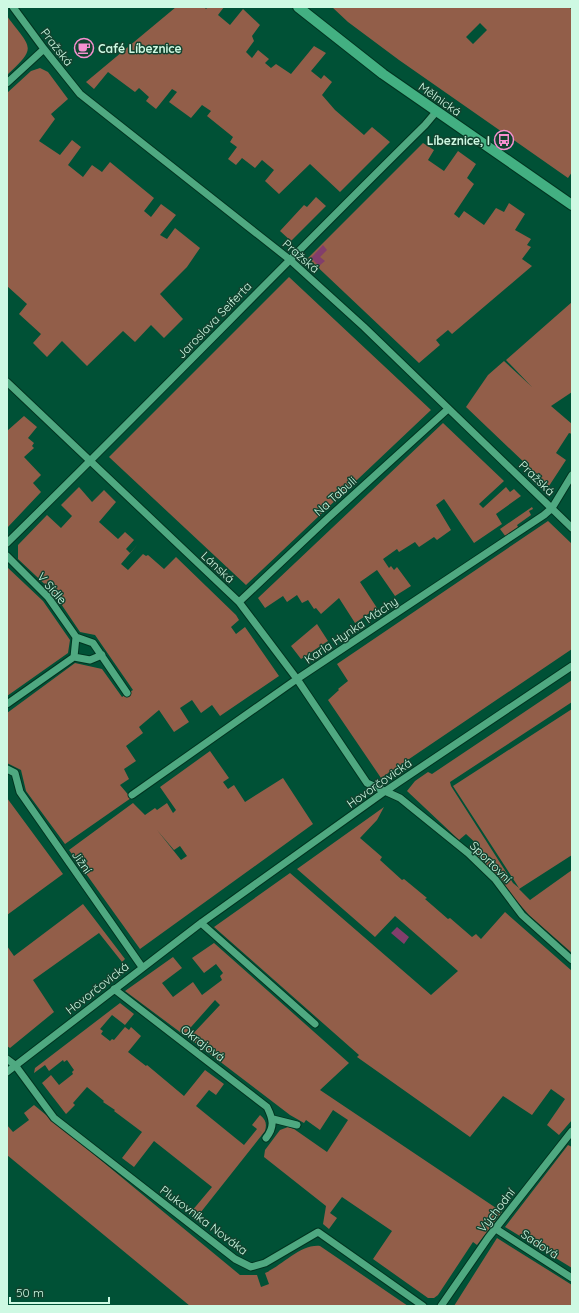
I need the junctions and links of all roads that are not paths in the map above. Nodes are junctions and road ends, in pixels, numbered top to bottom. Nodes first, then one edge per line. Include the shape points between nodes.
1 (13, 7) edge
2 (298, 7) edge
3 (44, 49) junction
4 (7, 83) edge
5 (436, 112) junction
6 (572, 206) edge
7 (289, 259) junction
8 (7, 382) edge
9 (448, 408) junction
10 (90, 461) junction
11 (572, 475) edge
12 (552, 508) junction
13 (572, 528) edge
14 (7, 543) edge
15 (7, 556) edge
16 (239, 602) junction
17 (76, 637) junction
18 (102, 655) junction
19 (74, 657) junction
20 (572, 666) edge
21 (297, 679) junction
22 (128, 693) dead end
23 (7, 704) edge
24 (7, 769) edge
25 (384, 792) junction
26 (132, 795) dead end
27 (201, 923) junction
28 (572, 960) edge
29 (142, 967) junction
30 (114, 989) junction
31 (315, 1024) dead end
32 (7, 1059) edge
33 (15, 1065) junction
34 (7, 1072) edge
35 (273, 1119) junction
36 (297, 1125) dead end
37 (572, 1131) edge
38 (266, 1138) dead end
39 (569, 1139) edge
40 (496, 1229) junction
41 (572, 1278) edge
42 (423, 1306) edge
43 (441, 1306) edge

1 - 3 street, Pražská
2 - 5 main road, Mělnická
3 - 4 street
3 - 7 street, Pražská via 80,94
5 - 6 main road, Mělnická
5 - 7 street, Jaroslava Seiferta
7 - 9 street, Pražská
7 - 10 street, Jaroslava Seiferta
8 - 10 street, Lánská
9 - 12 street, Pražská
9 - 16 street, Na Tabuli
10 - 14 street, Jaroslava Seiferta
10 - 16 street, Lánská
11 - 12 street, Karla Hynka Máchy
12 - 13 street, Pražská
12 - 21 street, Karla Hynka Máchy
15 - 17 street, V Sídle via 48,597
16 - 21 street, Lánská
17 - 18 street via 93,643
17 - 19 street
18 - 19 street via 90,660
18 - 22 street
19 - 23 street
20 - 25 street, Hovorčovická
21 - 25 street, Lánská via 367,783
21 - 26 street, Karla Hynka Máchy
24 - 29 street, Jižní via 15,773 20,792
25 - 27 street, Hovorčovická
25 - 28 street, Sportovní via 400,798 468,853 495,879 522,915
27 - 29 street, Hovorčovická
27 - 31 street
29 - 30 street, Hovorčovická
30 - 33 street, Hovorčovická
30 - 35 street, Okrajová via 267,1107
32 - 33 street
33 - 34 street, Hovorčovická
33 - 42 street, Plukovníka Nováka via 54,1118 235,1259 251,1266 265,1263 318,1232
35 - 36 street
35 - 38 street via 272,1131
37 - 39 street, Východní
39 - 40 street, Východní
40 - 41 street, Sadová
40 - 43 street, Východní

